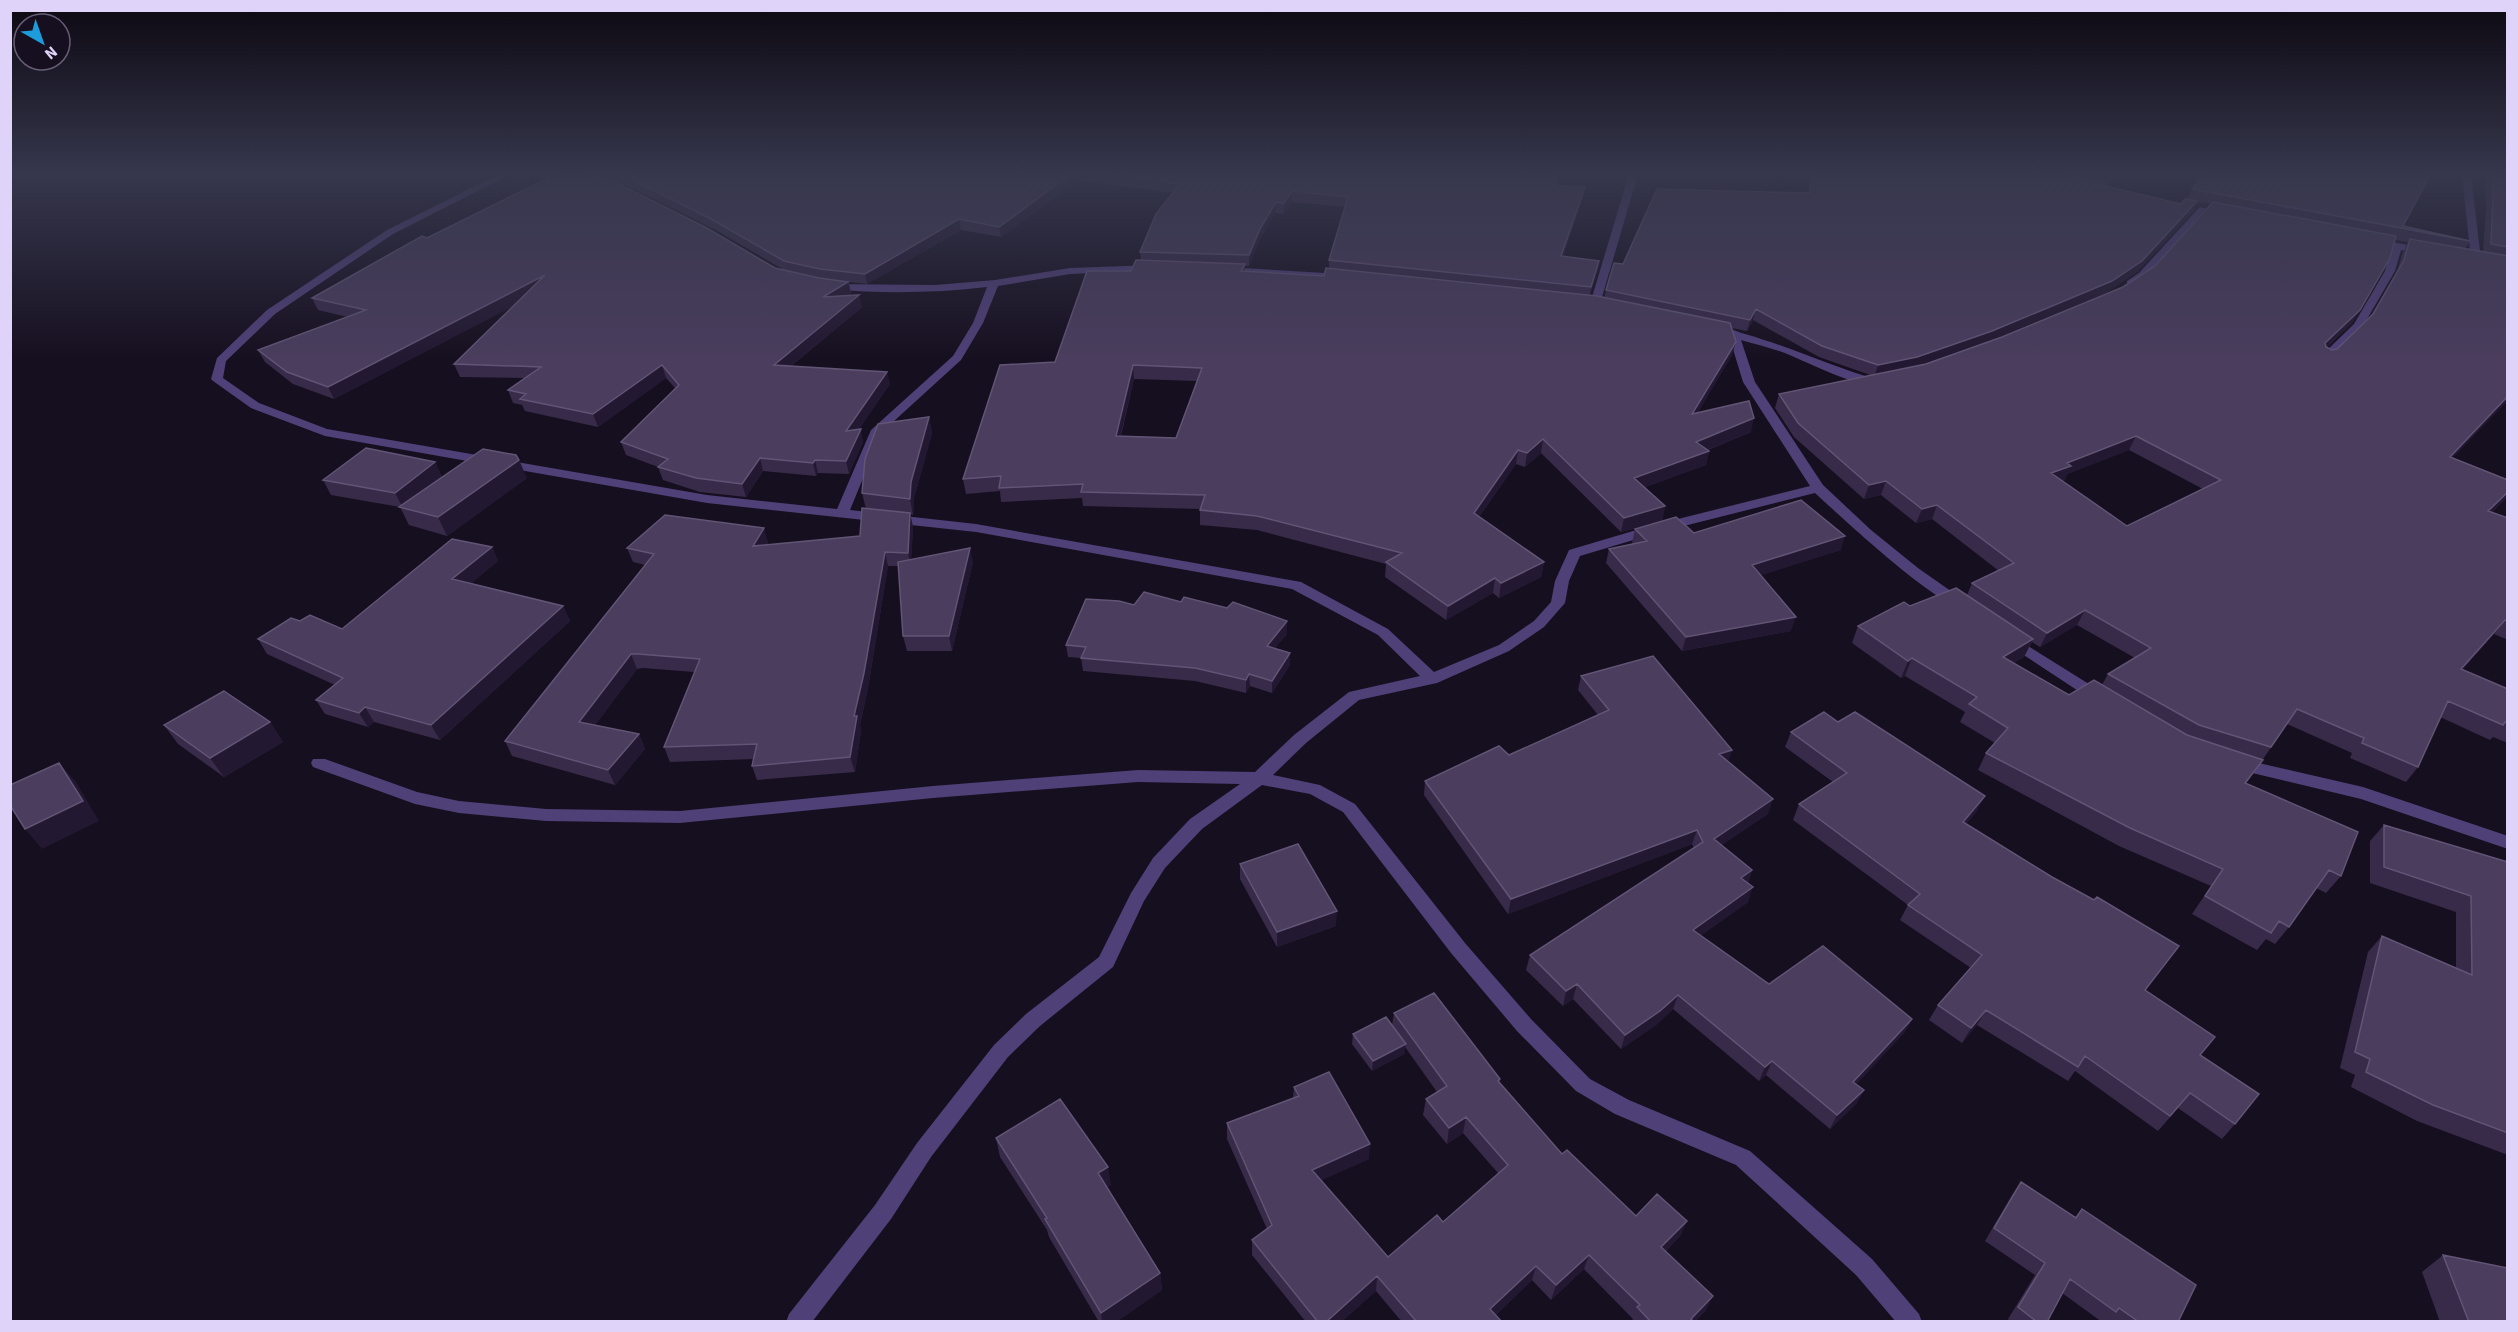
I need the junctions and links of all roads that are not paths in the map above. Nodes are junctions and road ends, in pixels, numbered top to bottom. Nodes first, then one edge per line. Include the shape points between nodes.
1 (384, 236) edge
2 (1615, 236) edge
3 (2178, 236) edge
4 (2477, 236) edge
5 (2362, 239) edge
6 (2397, 246) junction
7 (2430, 252) edge
8 (2464, 258) edge
9 (1162, 268) edge
10 (1218, 270) edge
11 (1357, 279) edge
12 (994, 283) junction
13 (822, 285) edge
14 (2120, 291) edge
15 (1583, 303) edge
16 (1595, 304) junction
17 (1607, 306) edge
18 (1699, 325) edge
19 (1733, 332) junction
20 (2325, 358) edge
21 (1888, 380) edge
22 (1818, 488) junction
23 (843, 513) junction
24 (1969, 610) edge
25 (2004, 635) edge
26 (1432, 679) junction
27 (2117, 708) edge
28 (2225, 760) edge
29 (319, 763) dead end
30 (1259, 778) junction
31 (2508, 843) edge
32 (797, 1322) edge
33 (1911, 1322) edge

1 - 23 street via 271,312 221,360 218,379 238,397 325,432 707,498
2 - 16 street
3 - 14 street via 2143,275
4 - 8 street via 2481,261
5 - 6 street
6 - 7 street
6 - 20 street via 2390,271 2358,326
9 - 12 street via 1059,272
10 - 11 street
12 - 13 street via 861,290
12 - 23 street via 978,323 957,358 877,430
15 - 16 street
16 - 17 street
18 - 19 street
19 - 21 street via 1856,378
19 - 22 street via 1749,382
22 - 24 street via 1913,571
22 - 26 street via 1574,553 1558,603 1539,624 1504,648
23 - 26 street via 976,528 1296,585 1383,632
25 - 27 street
26 - 30 street via 1354,696
28 - 31 street via 2363,794
29 - 30 street via 416,798 459,807 546,815 680,817 1138,776
30 - 32 street via 1196,824 1159,863 1106,962 1001,1051
30 - 33 street via 1314,789 1349,808 1458,948 1524,1025 1583,1085 1622,1107 1743,1158 1864,1267

